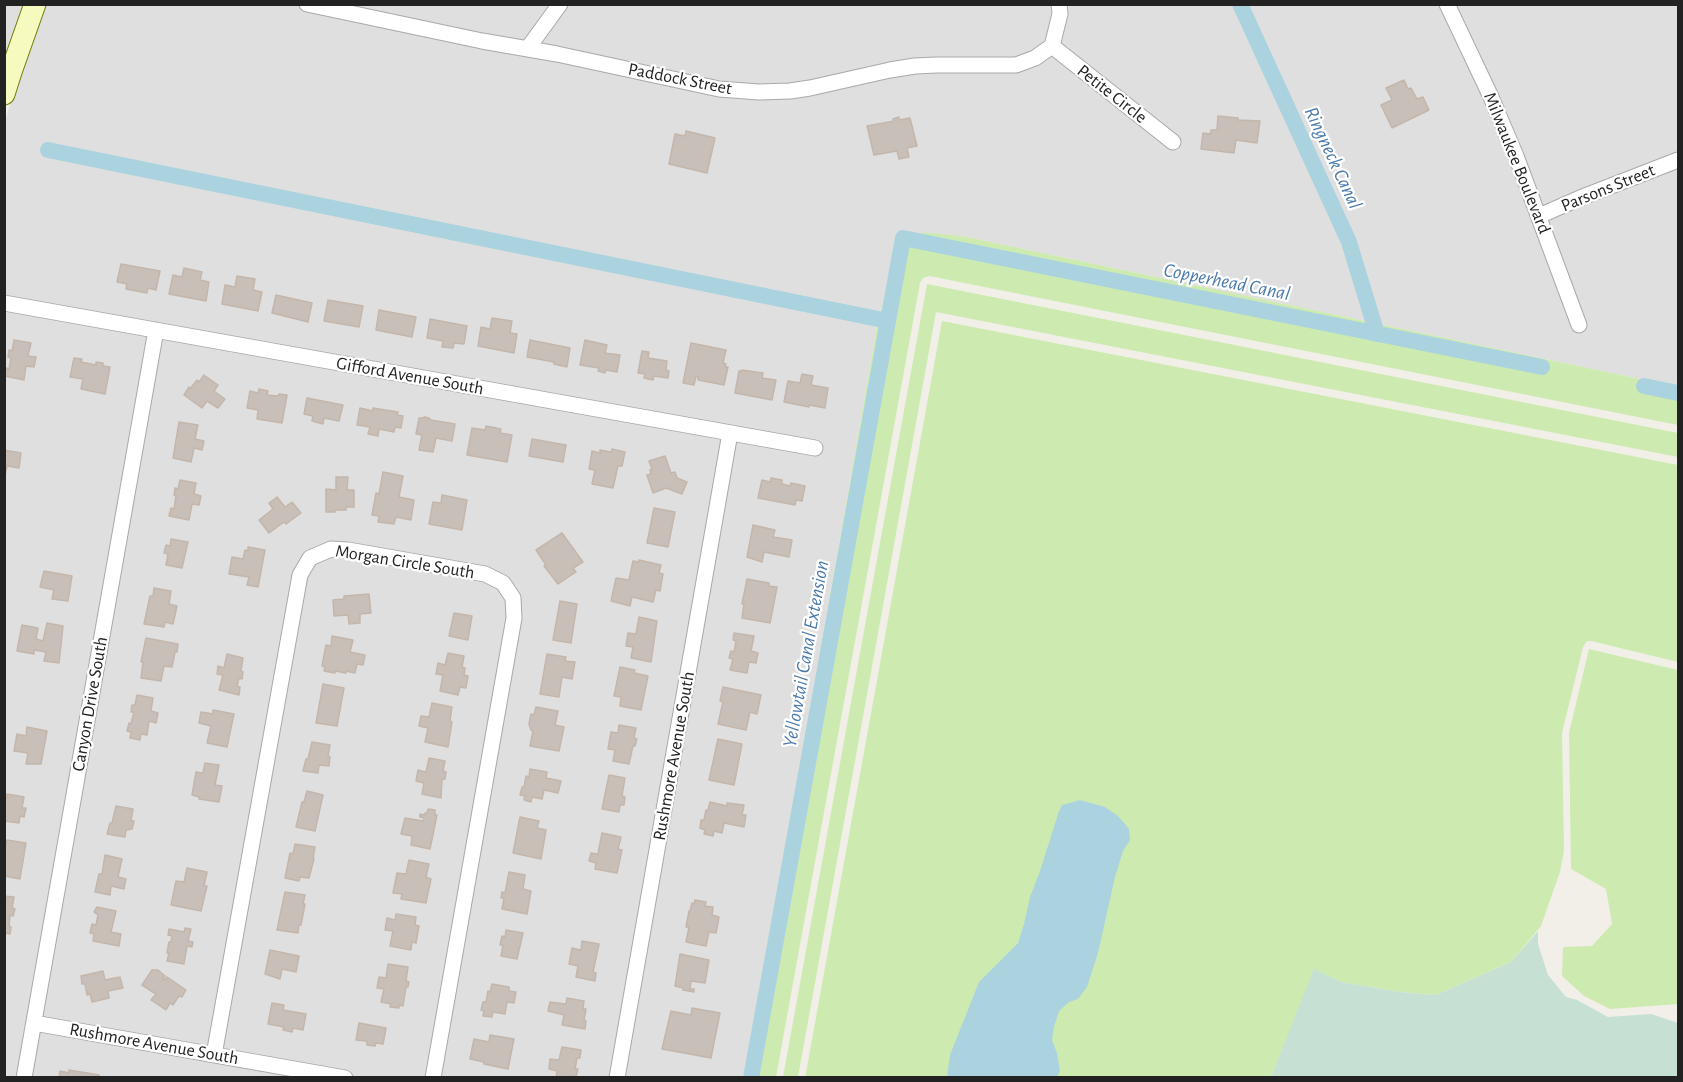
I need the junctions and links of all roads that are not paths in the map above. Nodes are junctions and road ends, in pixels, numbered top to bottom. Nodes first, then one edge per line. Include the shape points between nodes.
1 (35, 4) edge
2 (560, 4) edge
3 (1059, 4) edge
4 (1447, 4) edge
5 (310, 5) edge
6 (1052, 46) junction
7 (528, 48) junction
8 (4, 94) edge
9 (1173, 142) dead end
10 (1678, 160) edge
11 (1539, 216) junction
12 (4, 303) edge
13 (1580, 325) dead end
14 (156, 330) junction
15 (730, 433) junction
16 (815, 448) dead end
17 (34, 1023) junction
18 (214, 1055) junction
19 (24, 1077) edge
20 (345, 1077) edge
21 (433, 1077) edge
22 (617, 1077) edge

1 - 8 street
2 - 7 street
3 - 6 street
4 - 11 street, Milwaukee Boulevard via 1491,97
5 - 7 street, Paddock Street
6 - 7 street, Paddock Street via 1016,65 915,66 810,88 759,92 719,89
6 - 9 street, Petite Circle
10 - 11 street, Parsons Street
11 - 13 street, Milwaukee Boulevard
12 - 14 street, Gifford Avenue South
14 - 15 street, Gifford Avenue South
14 - 17 street, Canyon Drive South
15 - 16 street, Gifford Avenue South
15 - 22 street, Rushmore Avenue South
17 - 18 street, Rushmore Avenue South
17 - 19 street, Canyon Drive South
18 - 20 street, Rushmore Avenue South
18 - 21 street, Morgan Circle South via 300,575 310,558 331,549 348,550 485,574 503,583 513,598 514,618

